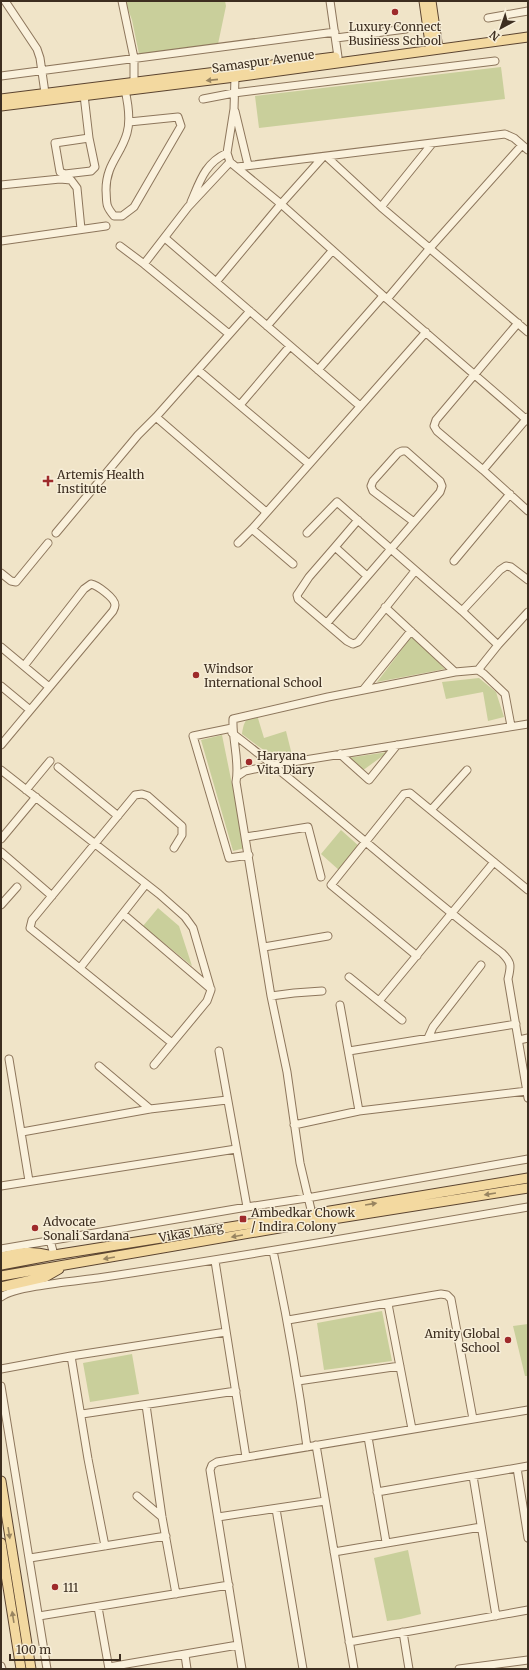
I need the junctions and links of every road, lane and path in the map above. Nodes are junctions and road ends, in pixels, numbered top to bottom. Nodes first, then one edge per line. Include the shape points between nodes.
1 (5, 1) edge
2 (122, 1) edge
3 (330, 1) edge
4 (424, 1) edge
5 (431, 1) edge
6 (528, 11) edge
7 (488, 18) dead end
8 (406, 29) dead end
9 (528, 31) edge
10 (335, 35) junction
11 (528, 37) edge
12 (434, 47) junction
13 (338, 57) junction
14 (134, 58) junction
15 (495, 61) dead end
16 (42, 70) junction
17 (1, 76) edge
18 (235, 77) junction
19 (134, 82) junction
20 (125, 90) junction
21 (45, 93) junction
22 (234, 93) junction
23 (84, 95) junction
24 (1, 99) edge
25 (203, 99) dead end
26 (12, 101) junction
27 (1, 106) edge
28 (234, 108) junction
29 (129, 122) junction
30 (89, 138) junction
31 (431, 145) junction
32 (525, 148) edge
33 (227, 153) junction
34 (325, 157) junction
35 (230, 162) junction
36 (248, 165) junction
37 (237, 167) junction
38 (1, 185) edge
39 (282, 204) junction
40 (381, 207) junction
41 (188, 208) junction
42 (106, 226) dead end
43 (81, 230) junction
44 (165, 238) junction
45 (1, 241) edge
46 (120, 246) dead end
47 (430, 248) junction
48 (332, 251) junction
49 (144, 264) junction
50 (216, 282) junction
51 (385, 297) junction
52 (250, 311) junction
53 (518, 323) junction
54 (267, 326) junction
55 (426, 332) junction
56 (528, 332) edge
57 (229, 334) junction
58 (290, 346) junction
59 (198, 370) junction
60 (318, 370) junction
61 (474, 375) junction
62 (240, 404) junction
63 (360, 406) junction
64 (156, 417) junction
65 (527, 419) edge
66 (309, 464) junction
67 (483, 470) junction
68 (510, 494) junction
69 (528, 511) edge
70 (266, 512) junction
71 (358, 520) junction
72 (414, 522) junction
73 (252, 529) junction
74 (56, 533) dead end
75 (307, 533) dead end
76 (48, 543) dead end
77 (238, 543) dead end
78 (335, 547) junction
79 (391, 549) junction
80 (454, 561) dead end
81 (293, 564) dead end
82 (415, 571) junction
83 (1, 573) edge
84 (367, 576) junction
85 (528, 580) edge
86 (385, 607) junction
87 (462, 611) junction
88 (528, 612) edge
89 (327, 623) junction
90 (411, 631) junction
91 (498, 645) junction
92 (1, 647) edge
93 (24, 666) junction
94 (478, 670) junction
95 (455, 672) junction
96 (1, 686) edge
97 (49, 687) junction
98 (363, 690) junction
99 (30, 710) junction
100 (528, 724) edge
101 (511, 726) junction
102 (232, 730) junction
103 (1, 744) edge
104 (397, 745) junction
105 (340, 754) junction
106 (50, 760) dead end
107 (274, 765) junction
108 (58, 767) dead end
109 (1, 770) edge
110 (467, 770) dead end
111 (239, 775) junction
112 (26, 790) junction
113 (36, 797) junction
114 (431, 810) junction
115 (118, 816) junction
116 (246, 837) junction
117 (1, 839) edge
118 (366, 842) junction
119 (95, 844) junction
120 (174, 848) dead end
121 (1, 852) edge
122 (249, 855) junction
123 (494, 862) junction
124 (321, 877) dead end
125 (146, 884) junction
126 (17, 887) dead end
127 (528, 890) edge
128 (52, 896) junction
129 (1, 905) edge
130 (123, 914) junction
131 (451, 914) junction
132 (328, 936) dead end
133 (264, 947) junction
134 (417, 956) junction
135 (481, 965) dead end
136 (80, 968) junction
137 (349, 977) dead end
138 (211, 990) junction
139 (322, 991) dead end
140 (272, 996) junction
141 (379, 1001) junction
142 (340, 1005) dead end
143 (402, 1020) dead end
144 (516, 1024) junction
145 (428, 1038) junction
146 (528, 1038) edge
147 (519, 1040) junction
148 (172, 1043) junction
149 (219, 1051) dead end
150 (349, 1051) junction
151 (10, 1059) dead end
152 (154, 1065) dead end
153 (99, 1066) dead end
154 (527, 1094) edge
155 (227, 1100) junction
156 (150, 1109) junction
157 (359, 1111) junction
158 (294, 1125) junction
159 (22, 1132) junction
160 (236, 1148) junction
161 (528, 1160) edge
162 (528, 1178) edge
163 (29, 1181) junction
164 (1, 1186) edge
165 (528, 1188) edge
166 (307, 1198) junction
167 (247, 1207) junction
168 (528, 1207) edge
169 (313, 1218) junction
170 (50, 1240) junction
171 (1, 1249) edge
172 (273, 1251) junction
173 (52, 1255) junction
174 (1, 1257) edge
175 (215, 1261) junction
176 (1, 1265) edge
177 (64, 1266) junction
178 (1, 1276) edge
179 (1, 1287) edge
180 (1, 1297) edge
181 (388, 1304) junction
182 (288, 1320) junction
183 (226, 1332) junction
184 (71, 1356) junction
185 (400, 1366) junction
186 (1, 1369) edge
187 (298, 1381) junction
188 (1, 1386) edge
189 (236, 1391) junction
190 (146, 1405) junction
191 (528, 1410) edge
192 (82, 1414) junction
193 (473, 1419) junction
194 (412, 1428) junction
195 (368, 1436) junction
196 (316, 1444) junction
197 (307, 1447) junction
198 (246, 1457) junction
199 (528, 1466) edge
200 (517, 1468) junction
201 (473, 1476) junction
202 (1, 1480) edge
203 (377, 1492) junction
204 (137, 1496) dead end
205 (325, 1501) junction
206 (276, 1509) junction
207 (162, 1517) junction
208 (218, 1517) junction
209 (481, 1527) junction
210 (166, 1536) junction
211 (528, 1538) edge
212 (386, 1542) junction
213 (1, 1543) edge
214 (105, 1546) junction
215 (334, 1552) junction
216 (30, 1558) junction
217 (229, 1585) junction
218 (176, 1594) junction
219 (98, 1607) junction
220 (528, 1610) edge
221 (39, 1616) junction
222 (496, 1616) junction
223 (403, 1632) junction
224 (349, 1642) junction
225 (238, 1645) junction
226 (185, 1654) junction
227 (528, 1660) edge
228 (1, 1666) edge
229 (109, 1668) edge
230 (2, 1669) edge
231 (21, 1669) edge
232 (32, 1669) edge
233 (48, 1669) edge
234 (187, 1669) edge
235 (242, 1669) edge
236 (303, 1669) edge
237 (354, 1669) edge
238 (409, 1669) edge
239 (459, 1669) edge

1 - 16 street via 37,49
2 - 14 street
3 - 10 street
4 - 12 main road
5 - 12 main road
6 - 7 street
8 - 10 street
9 - 12 main road, Samaspur Avenue
10 - 13 street
10 - 14 street
11 - 12 main road, Samaspur Avenue
12 - 13 main road, Samaspur Avenue
12 - 18 main road, Samaspur Avenue
13 - 19 main road, Samaspur Avenue
14 - 16 street
14 - 19 street
15 - 22 street
16 - 17 street
16 - 21 street
18 -> 20 main road, Samaspur Avenue
18 - 22 street
19 - 21 main road, Samaspur Avenue
20 - 23 main road, Samaspur Avenue
20 - 29 street
21 - 26 main road, Samaspur Avenue
22 - 25 street
22 - 28 street
23 - 26 main road, Samaspur Avenue
23 - 30 street
24 - 26 main road, Samaspur Avenue
26 - 27 main road, Samaspur Avenue
28 - 33 street
28 - 36 street
29 - 29 street via 178,118 181,126 134,207 122,216 114,216 107,206 106,180 108,170 127,133
30 - 30 street via 55,143 60,172 65,174 91,171 95,167
31 - 32 street via 505,134
31 - 34 street
31 - 40 street
32 - 47 street
33 - 35 street
33 - 41 street via 207,168
34 - 36 street
34 - 39 street
34 - 40 street
35 - 37 street
35 - 41 street
36 - 37 street
37 - 39 street
38 - 43 street via 71,180 76,188
39 - 48 street
39 - 50 street
40 - 47 street
41 - 44 street
42 - 43 street
43 - 45 street
44 - 49 street
44 - 50 street
46 - 49 street
47 - 51 street
47 - 53 street
48 - 51 street
48 - 54 street
49 - 57 street
50 - 52 street
51 - 55 street
51 - 60 street
52 - 54 street
52 - 57 street
53 - 56 street
53 - 61 street
54 - 58 street
55 - 61 street
55 - 63 street
57 - 59 street
58 - 60 street
58 - 62 street
59 - 62 street
59 - 64 street
60 - 63 street
61 - 65 street
61 - 67 street via 436,420 434,426
62 - 66 street
63 - 66 street
64 - 70 street
64 - 74 street
65 - 67 street
66 - 70 street
67 - 68 street
68 - 69 street
68 - 80 street
70 - 73 street
71 - 75 street via 337,502
71 - 78 street
71 - 79 street
72 - 72 street via 373,491 371,486 398,452 402,451 406,451 440,481 442,486 440,492
72 - 79 street
73 - 77 street
73 - 81 street
76 - 83 street via 16,582
78 - 84 street
78 - 89 street via 297,595 298,599
79 - 82 street
79 - 84 street
82 - 86 street
82 - 87 street
84 - 89 street
85 - 87 street via 506,566
86 - 89 street via 358,642 353,644
86 - 90 street
87 - 91 street
88 - 91 street
90 - 95 street
90 - 98 street
91 - 94 street
92 - 93 street
93 - 97 street
93 - 97 street via 84,589 91,584 95,585 114,600 113,611
94 - 95 street
94 - 101 street via 505,694
95 - 98 street
96 - 99 street
97 - 99 street
98 - 102 street via 233,719
99 - 103 street
100 - 101 street
101 - 104 street
102 - 107 street
102 - 111 street
102 - 122 street via 193,736 229,858
104 - 105 street
104 - 105 street via 369,780
105 - 107 street
106 - 112 street
107 - 111 street via 245,771
107 - 118 street
108 - 115 street
109 - 112 street
110 - 114 street
111 - 116 street via 236,782
112 - 113 street
113 - 117 street
113 - 119 street
114 - 118 street via 410,793 404,794
114 - 123 street
115 - 119 street
115 - 120 street via 135,795 148,796 182,826 182,835
116 - 122 street
116 - 124 street via 308,826
118 - 131 street
118 - 134 street via 331,885
119 - 125 street
119 - 128 street
121 - 128 street
122 - 133 street
123 - 127 street
123 - 131 street
125 - 130 street
125 - 138 street via 193,928
126 - 129 street
128 - 136 street via 32,920 30,928
130 - 136 street
130 - 138 street
131 - 134 street
131 - 144 street via 502,953 511,965 508,979
132 - 133 street
133 - 140 street
134 - 141 street
135 - 145 street via 433,1027
136 - 148 street
137 - 141 street
138 - 148 street via 207,1001
139 - 140 street
140 - 158 street via 287,1072
141 - 143 street
142 - 150 street
144 - 145 street
144 - 147 street
145 - 150 street
146 - 147 street
147 - 154 street
148 - 152 street
149 - 155 street
150 - 157 street
151 - 159 street
153 - 156 street
154 - 157 street
155 - 156 street
155 - 160 street
156 - 159 street
157 - 158 street
158 - 166 street
159 - 163 street
160 - 163 street
160 - 167 street
161 - 166 street
169 -> 162 main road, Vikas Marg
163 - 164 street
165 -> 169 main road, Vikas Marg
166 - 167 street
166 - 169 street
167 - 170 street
168 - 172 street
169 - 173 main road, Vikas Marg
169 -> 177 main road, Vikas Marg
170 - 171 street
170 - 173 street
172 - 175 street
172 - 182 street
173 - 174 main road via 28,1252
173 - 176 main road, Vikas Marg
175 - 180 street via 12,1291
175 - 183 street
177 - 178 main road, Vikas Marg
177 - 179 main road via 45,1277
181 - 182 street
181 - 185 street
181 - 193 street via 441,1294 447,1295 450,1299
182 - 187 street
183 - 184 street
183 - 189 street
184 - 186 street
184 - 192 street
185 - 187 street
185 - 194 street
187 - 197 street
188 - 216 street
189 - 190 street
189 - 198 street
190 - 192 street
190 - 207 street
191 - 193 street
192 - 214 street
193 - 194 street
194 - 195 street
195 - 196 street
195 - 203 street
196 - 197 street
196 - 205 street
197 - 198 street
198 - 208 street via 212,1465 210,1470
199 - 200 street
200 - 201 street
200 - 211 street
201 - 203 street
201 - 209 street
202 -> 232 main road
203 - 212 street
204 - 207 street
205 - 206 street
205 - 215 street
206 - 208 street
206 - 236 street
207 - 210 street
208 - 217 street
209 - 212 street
209 - 222 street
210 - 214 street
210 - 218 street
212 - 215 street
231 -> 213 main road
214 - 216 street
215 - 224 street
216 - 221 street
217 - 218 street
217 - 225 street
218 - 219 street
219 - 221 street
219 - 229 street
220 - 222 street
221 - 233 street
222 - 223 street
223 - 224 street
223 - 238 street
224 - 237 street
225 - 226 street
225 - 235 street
226 - 229 street
226 - 234 street
227 - 239 street
228 - 230 street

